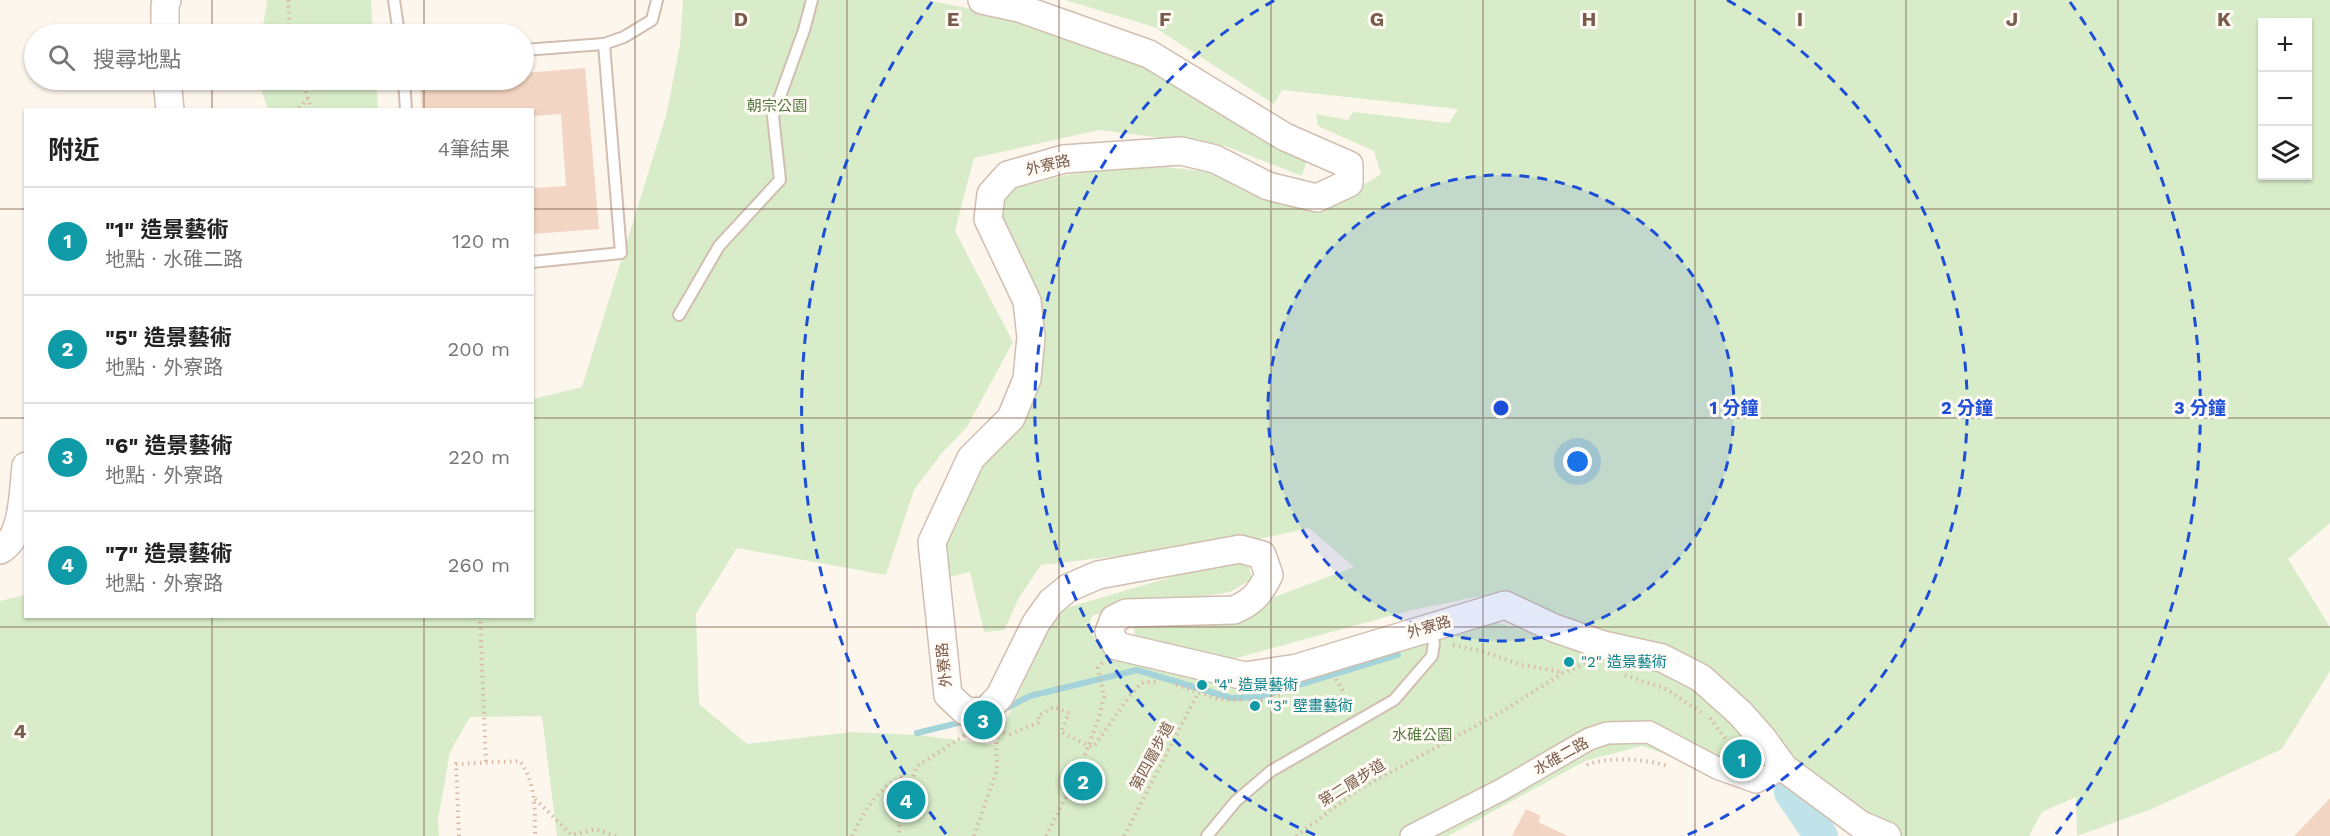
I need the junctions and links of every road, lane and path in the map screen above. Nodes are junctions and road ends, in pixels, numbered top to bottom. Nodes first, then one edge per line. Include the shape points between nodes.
1 (167, 0) edge
2 (288, 0) edge
3 (394, 0) edge
4 (657, 0) edge
5 (812, 0) edge
6 (982, 0) edge
7 (165, 24) edge
8 (289, 24) edge
9 (398, 24) edge
10 (604, 45) junction
11 (534, 49) edge
12 (168, 90) edge
13 (306, 90) edge
14 (405, 90) edge
15 (309, 98) junction
16 (170, 108) edge
17 (299, 108) dead end
18 (312, 108) edge
19 (406, 108) edge
20 (534, 262) edge
21 (679, 315) dead end
22 (24, 484) edge
23 (0, 550) edge
24 (480, 618) edge
25 (1431, 635) junction
26 (1098, 668) dead end
27 (1592, 668) dead end
28 (1563, 673) junction
29 (1623, 674) dead end
30 (1201, 686) dead end
31 (1198, 693) junction
32 (986, 725) junction
33 (1089, 746) junction
34 (1741, 761) dead end
35 (486, 763) junction
36 (1784, 768) junction
37 (900, 793) junction
38 (535, 799) junction
39 (459, 836) edge
40 (535, 836) edge
41 (616, 836) edge
42 (852, 836) edge
43 (899, 836) edge
44 (974, 836) edge
45 (1046, 836) edge
46 (1124, 836) edge
47 (1207, 836) edge
48 (1296, 836) edge
49 (1411, 836) edge
50 (1887, 836) edge

1 - 7 street
2 - 8 path
3 - 9 lane
4 - 10 lane via 652,20
5 - 21 lane via 773,116 780,180 719,246
6 - 32 street, 外寮路 via 1019,8 1149,54 1285,138 1349,165 1349,183 1317,198 1268,186 1215,159 1181,151 1064,159 1008,174 991,194 988,219 1027,301 1031,337 1028,379 1011,417 971,458 932,542 948,695
10 - 11 lane
10 - 20 lane via 621,253
12 - 16 street
13 - 15 path
14 - 19 lane
15 - 17 path
15 - 18 path
22 - 23 street via 20,521 6,547
24 - 35 path
25 - 28 path
25 - 32 street, 外寮路 via 1297,668 1245,676 1117,646 1109,632 1114,620 1126,613 1234,610 1249,604 1259,596 1269,575 1262,555 1240,549 1098,575 1068,588 1051,602 1036,623
25 - 36 street, 外寮路 via 1505,605 1603,645 1662,658 1709,685 1763,739
25 - 47 lane via 1432,656 1394,700 1271,771 1236,801
26 - 33 path via 1104,697
27 - 28 path, 第二層步道 via 1580,666
28 - 48 path, 第二層步道 via 1503,711 1358,790
29 - 34 path via 1666,689 1708,716
30 - 31 path, 第四層步道
31 - 33 path via 1158,681 1141,683 1094,747
31 - 46 path, 第四層步道
32 - 33 path via 1010,734 1041,722 1038,716 1054,707 1069,713 1061,732
32 - 37 path via 917,766 907,792
32 - 44 path via 997,770
33 - 45 path
35 - 38 path via 520,761 527,770
35 - 39 path via 456,764
36 - 49 street, 水碓二路 via 1756,782 1717,768 1649,732 1607,733 1589,739
36 - 50 street, 外寮路 via 1861,825
37 - 42 path via 901,777 864,810
37 - 43 path
38 - 40 path
38 - 41 path via 572,835 596,829

